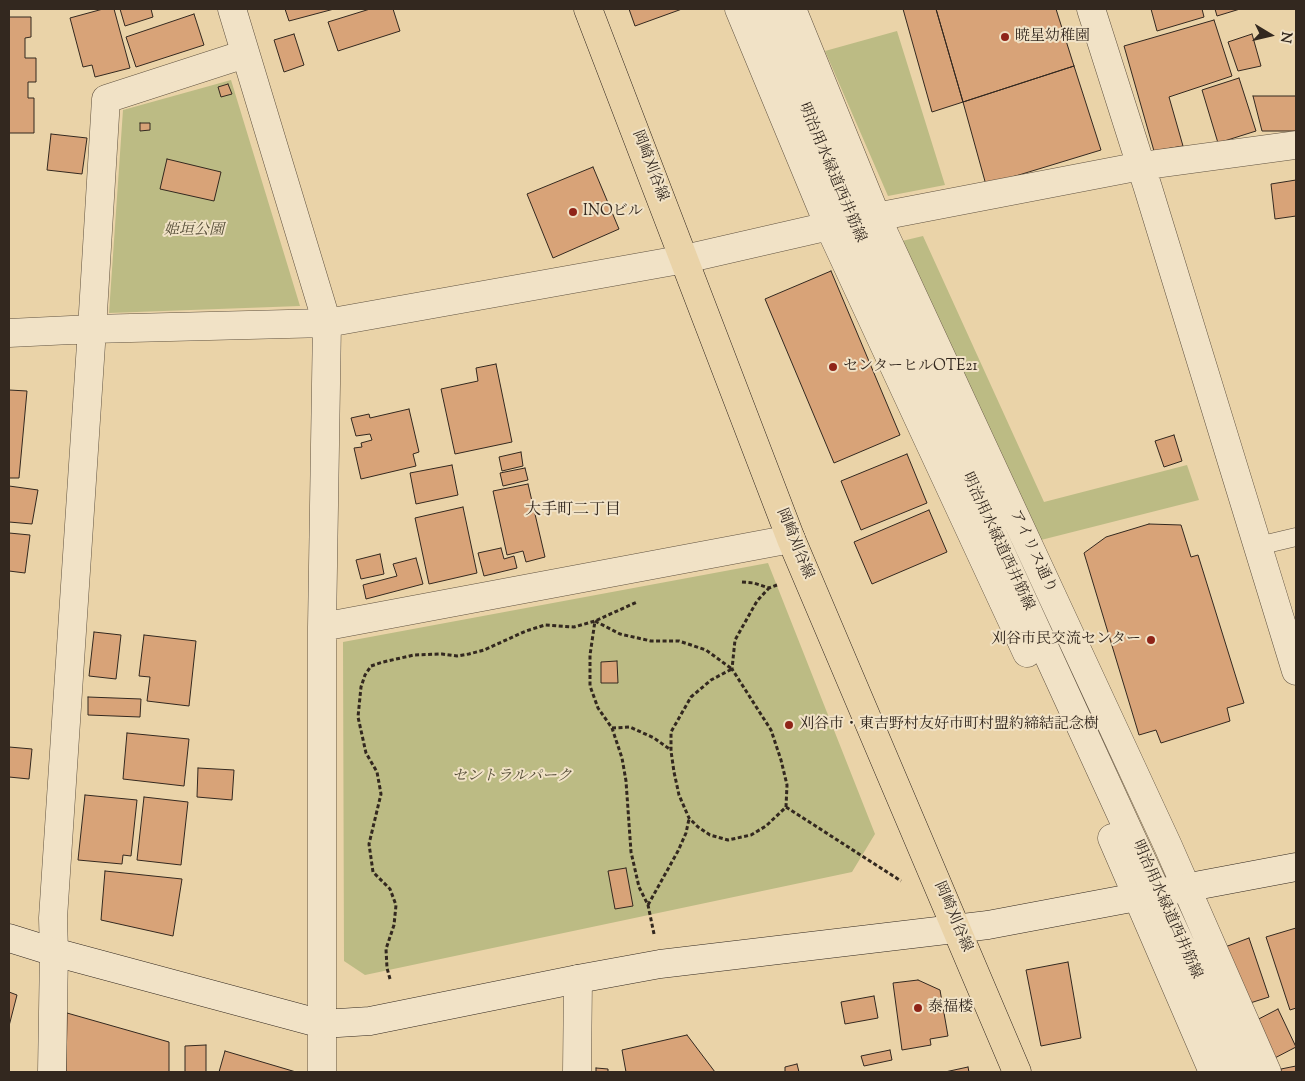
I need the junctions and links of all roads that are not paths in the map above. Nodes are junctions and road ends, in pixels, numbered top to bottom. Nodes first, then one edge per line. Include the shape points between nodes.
1 (232, 9) edge
2 (588, 9) edge
3 (739, 9) edge
4 (763, 9) edge
5 (792, 9) edge
6 (1091, 9) edge
7 (245, 54) junction
8 (1296, 145) edge
9 (1141, 166) junction
10 (852, 222) junction
11 (685, 259) junction
12 (327, 322) junction
13 (92, 329) junction
14 (9, 333) edge
15 (1296, 537) edge
16 (791, 539) junction
17 (1258, 546) junction
18 (322, 627) junction
19 (1296, 671) edge
20 (1296, 867) edge
21 (1186, 888) junction
22 (1147, 895) junction
23 (957, 928) junction
24 (9, 938) edge
25 (54, 952) junction
26 (578, 978) junction
27 (322, 1024) junction
28 (52, 1072) edge
29 (322, 1072) edge
30 (577, 1072) edge
31 (1017, 1072) edge
32 (1213, 1072) edge
33 (1239, 1072) edge
34 (1267, 1072) edge

1 - 7 street
2 - 11 main road, 岡崎刈谷線
3 - 10 street
4 - 10 street, 明治用水緑道西井筋線
5 - 10 street
6 - 9 street
7 - 12 street
7 - 13 street via 106,99
8 - 9 street
9 - 10 street
9 - 17 street
10 - 11 street
10 - 21 street, アイリス通り
10 - 22 street, 明治用水緑道西井筋線
11 - 12 street
11 - 16 main road, 岡崎刈谷線
12 - 13 street
12 - 18 street
13 - 14 street
13 - 25 street via 53,918
15 - 17 lane
16 - 18 street
16 - 23 main road, 岡崎刈谷線
17 - 19 street
18 - 27 street
20 - 21 street
21 - 22 street
21 - 34 street, アイリス通り
22 - 23 street
22 - 32 street
22 - 33 street, 明治用水緑道西井筋線
23 - 26 street via 660,964
23 - 31 main road, 岡崎刈谷線
24 - 25 street
25 - 27 street
25 - 28 street
26 - 27 street via 370,1021
26 - 30 street
27 - 29 street

